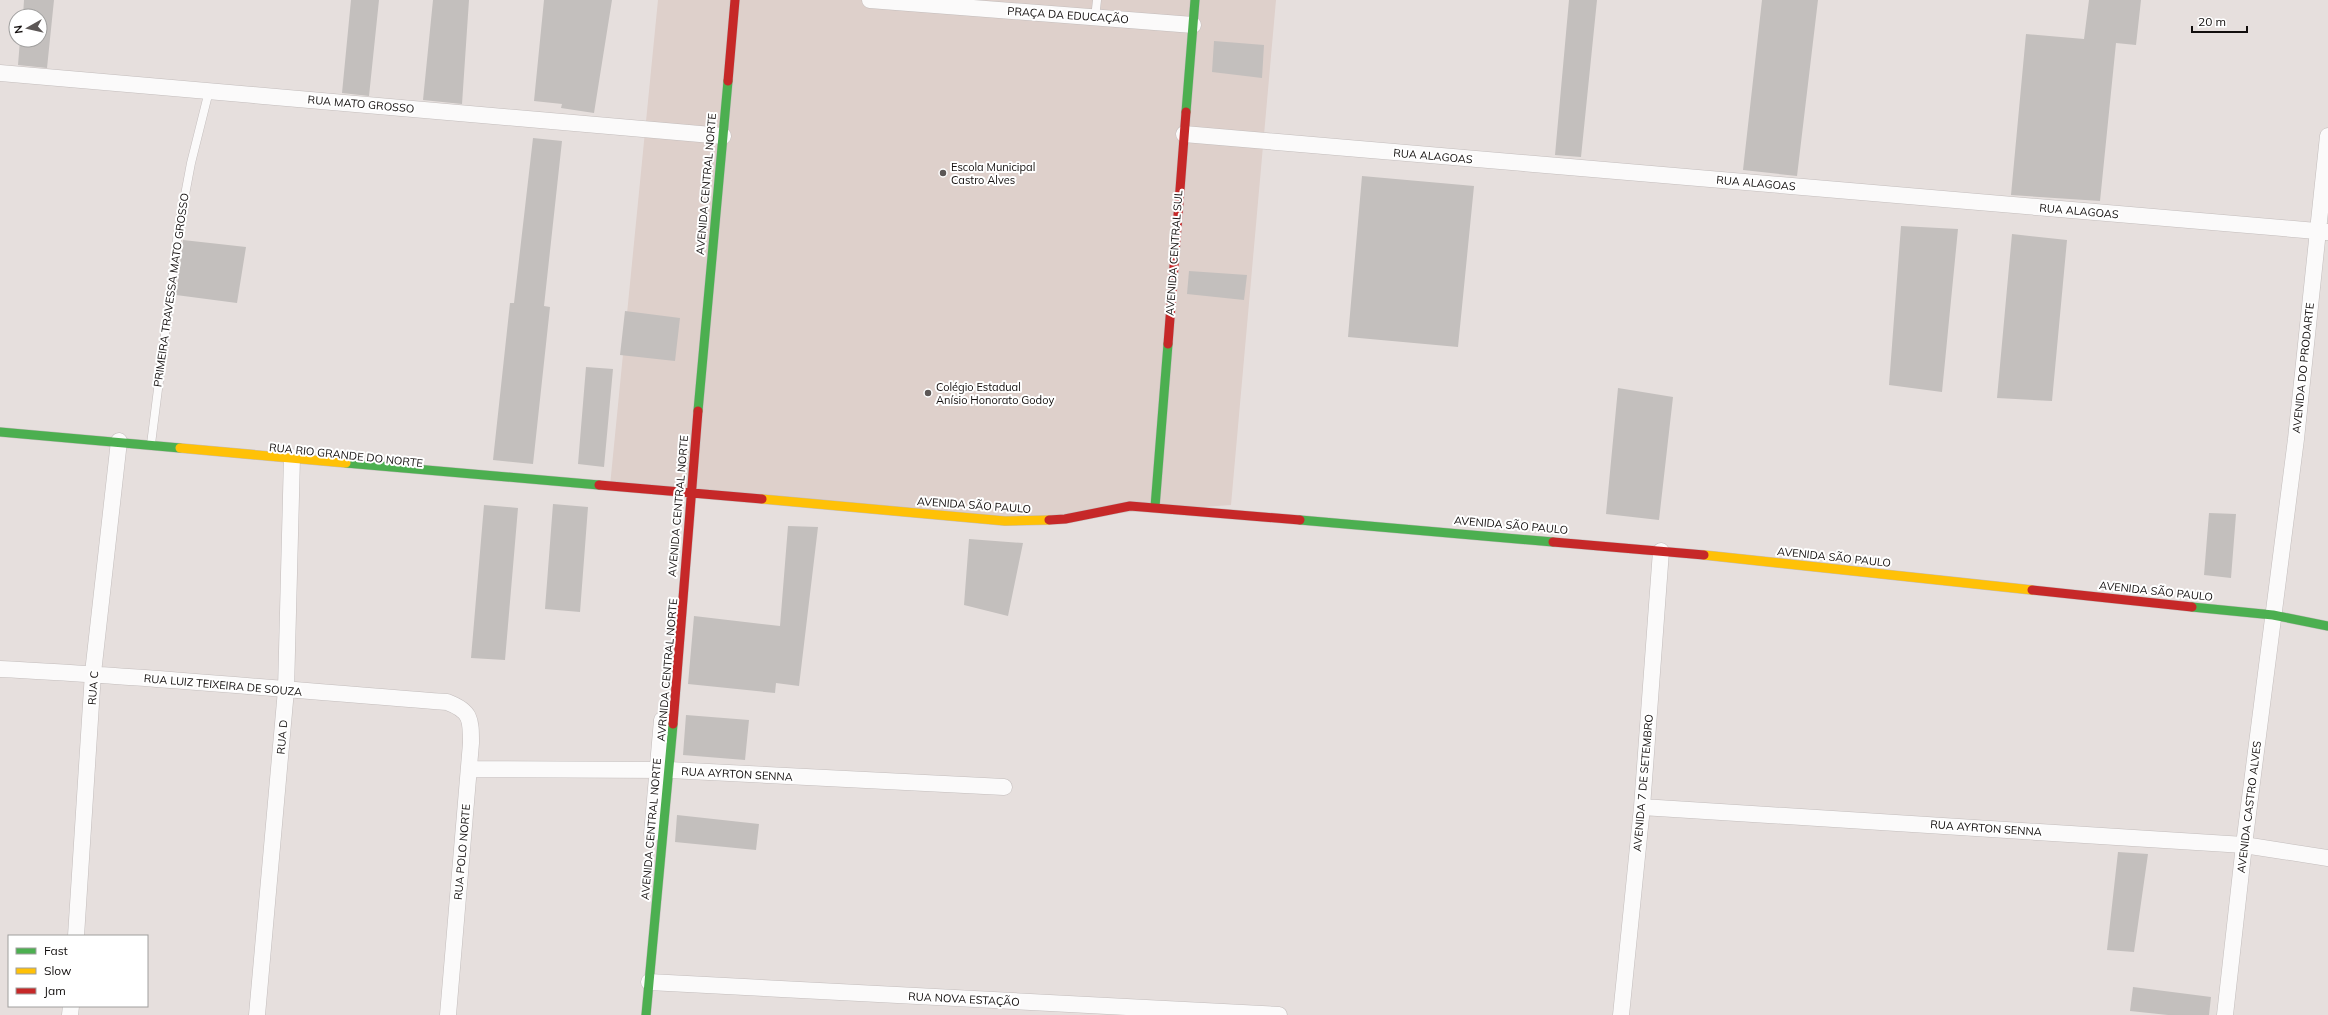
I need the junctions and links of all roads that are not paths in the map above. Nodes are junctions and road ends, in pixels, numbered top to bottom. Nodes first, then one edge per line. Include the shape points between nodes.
1 (734, 0) edge
2 (875, 0) edge
3 (1097, 0) edge
4 (1195, 0) edge
5 (1095, 18) junction
6 (1193, 25) junction
7 (0, 72) edge
8 (209, 91) junction
9 (1184, 134) junction
10 (723, 136) junction
11 (2328, 136) edge
12 (2323, 231) edge
13 (0, 422) edge
14 (0, 432) edge
15 (151, 440) junction
16 (119, 441) junction
17 (292, 457) junction
18 (688, 492) junction
19 (1155, 507) junction
20 (1661, 551) junction
21 (2274, 607) junction
22 (2328, 626) edge
23 (0, 669) edge
24 (94, 673) junction
25 (286, 690) junction
26 (447, 702) joint
27 (469, 769) junction
28 (663, 770) junction
29 (1004, 787) dead end
30 (1642, 807) junction
31 (2244, 846) junction
32 (2328, 858) edge
33 (76, 935) edge
34 (649, 982) junction
35 (1075, 1010) edge
36 (257, 1015) edge
37 (448, 1015) edge
38 (636, 1015) edge
39 (646, 1015) edge
40 (1279, 1015) edge
41 (1621, 1015) edge
42 (2225, 1015) edge

1 - 10 main road, AVENIDA CENTRAL NORTE
2 - 5 street, PRAÇA DA EDUCAÇÃO
3 - 5 lane
4 - 6 main road, AVENIDA CENTRAL SUL
5 - 6 street, PRAÇA DA EDUCAÇÃO
6 - 9 main road, AVENIDA CENTRAL SUL
7 - 8 street, RUA MATO GROSSO
8 - 10 street, RUA MATO GROSSO
8 - 15 lane, PRIMEIRA TRAVESSA MATO GROSSO via 191,163 178,232
9 - 12 street, RUA ALAGOAS
9 - 19 main road, AVENIDA CENTRAL SUL
10 - 18 main road, AVENIDA CENTRAL NORTE
11 - 12 street, AVENIDA DO PRODARTE
12 - 21 street, AVENIDA DO PRODARTE
13 - 15 street, RUA RIO GRANDE DO NORTE
14 - 16 main road, RUA RIO GRANDE DO NORTE
15 - 16 main road, RUA RIO GRANDE DO NORTE
15 - 17 main road, RUA RIO GRANDE DO NORTE
15 - 18 street, RUA RIO GRANDE DO NORTE
16 - 24 street, RUA C
17 - 18 main road, RUA RIO GRANDE DO NORTE
17 - 25 street, RUA D
18 - 19 main road, AVENIDA SÃO PAULO via 1004,521 1065,519 1130,506
18 - 28 street, AVRNIDA CENTRAL NORTE
19 - 20 main road, AVENIDA SÃO PAULO
20 - 21 main road, AVENIDA SÃO PAULO
20 - 30 street, AVENIDA 7 DE SETEMBRO
21 - 22 main road, AVENIDA SÃO PAULO
21 - 31 street, AVENIDA CASTRO ALVES
23 - 24 street, RUA LUIZ TEIXEIRA DE SOUZA
24 - 25 street, RUA LUIZ TEIXEIRA DE SOUZA
24 - 33 street, RUA C
25 - 26 street, RUA LUIZ TEIXEIRA DE SOUZA
25 - 36 street, RUA D
26 - 27 street, RUA POLO NORTE via 461,707 471,723
27 - 28 street, RUA AYRTON SENNA
27 - 37 street, RUA POLO NORTE
28 - 29 street, RUA AYRTON SENNA
28 - 34 main road, AVENIDA CENTRAL NORTE
28 - 38 street, AVRNIDA CENTRAL NORTE
30 - 31 street, RUA AYRTON SENNA
30 - 41 street, AVENIDA 7 DE SETEMBRO
31 - 32 street, RUA AYRTON SENNA
31 - 42 street, AVENIDA CASTRO ALVES
34 - 35 street, RUA NOVA ESTAÇÃO
34 - 39 main road, AVENIDA CENTRAL NORTE
35 - 40 street, RUA NOVA ESTAÇÃO

